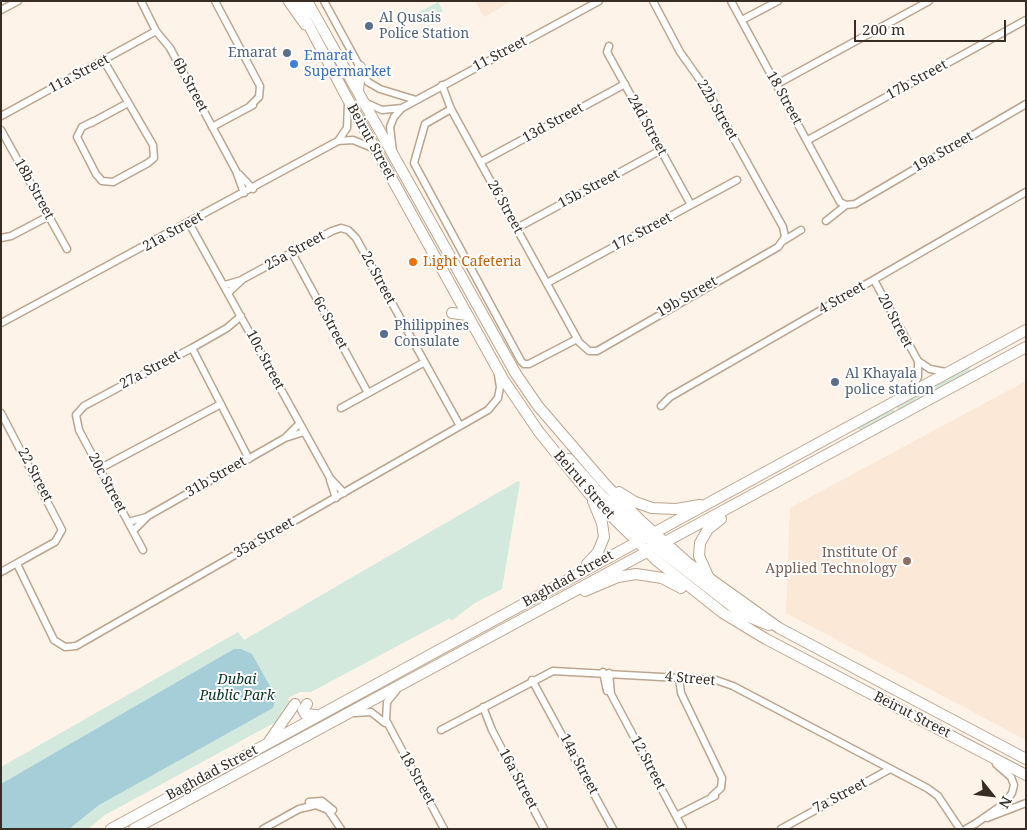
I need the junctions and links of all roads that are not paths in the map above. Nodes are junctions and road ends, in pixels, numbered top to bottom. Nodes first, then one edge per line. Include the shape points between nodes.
1 (18, 1) edge
2 (215, 1) edge
3 (288, 1) edge
4 (296, 1) edge
5 (307, 1) edge
6 (313, 1) edge
7 (324, 1) edge
8 (599, 1) edge
9 (653, 1) edge
10 (731, 1) edge
11 (778, 1) edge
12 (909, 1) edge
13 (928, 1) edge
14 (144, 2) edge
15 (914, 9) junction
16 (1, 10) edge
17 (320, 20) junction
18 (742, 20) junction
19 (1026, 20) edge
20 (309, 29) junction
21 (156, 31) junction
22 (609, 46) dead end
23 (104, 61) junction
24 (360, 67) junction
25 (625, 84) junction
26 (777, 84) junction
27 (439, 87) junction
28 (360, 97) junction
29 (416, 100) junction
30 (348, 101) junction
31 (128, 103) junction
32 (1026, 104) edge
33 (402, 108) junction
34 (451, 109) junction
35 (1, 116) edge
36 (212, 127) junction
37 (1, 130) edge
38 (808, 140) junction
39 (338, 141) junction
40 (376, 150) junction
41 (661, 150) junction
42 (393, 152) junction
43 (481, 162) junction
44 (236, 171) junction
45 (737, 180) dead end
46 (252, 189) junction
47 (1026, 192) edge
48 (244, 193) junction
49 (837, 194) junction
50 (861, 200) junction
51 (691, 205) junction
52 (846, 205) junction
53 (49, 216) junction
54 (778, 220) junction
55 (826, 221) dead end
56 (192, 222) junction
57 (517, 228) junction
58 (348, 230) joint
59 (801, 230) dead end
60 (1, 239) edge
61 (783, 241) junction
62 (67, 249) dead end
63 (772, 250) junction
64 (292, 253) junction
65 (243, 280) junction
66 (874, 280) junction
67 (547, 283) junction
68 (224, 285) junction
69 (228, 292) junction
70 (452, 313) dead end
71 (467, 315) junction
72 (241, 316) junction
73 (245, 323) junction
74 (3, 324) edge
75 (227, 328) junction
76 (1026, 330) edge
77 (577, 339) junction
78 (1026, 347) edge
79 (192, 348) junction
80 (918, 361) junction
81 (423, 363) junction
82 (496, 366) junction
83 (948, 373) junction
84 (368, 394) junction
85 (909, 394) junction
86 (221, 404) junction
87 (661, 406) dead end
88 (341, 408) dead end
89 (1, 413) edge
90 (76, 415) joint
91 (300, 424) junction
92 (458, 427) junction
93 (304, 432) junction
94 (539, 432) junction
95 (285, 438) junction
96 (249, 459) junction
97 (100, 469) junction
98 (802, 469) junction
99 (330, 478) junction
100 (605, 484) junction
101 (344, 493) junction
102 (591, 496) junction
103 (336, 498) junction
104 (704, 505) junction
105 (148, 516) junction
106 (128, 522) junction
107 (133, 530) junction
108 (645, 537) junction
109 (661, 545) junction
110 (143, 550) dead end
111 (647, 552) junction
112 (14, 565) junction
113 (582, 571) junction
114 (1, 572) edge
115 (710, 579) junction
116 (574, 591) junction
117 (707, 602) junction
118 (779, 628) junction
119 (432, 668) junction
120 (606, 673) junction
121 (676, 677) junction
122 (534, 679) junction
123 (295, 704) dead end
124 (307, 704) dead end
125 (481, 708) junction
126 (320, 714) junction
127 (342, 716) junction
128 (389, 728) junction
129 (440, 730) dead end
130 (268, 743) junction
131 (975, 748) junction
132 (1026, 759) edge
133 (880, 764) junction
134 (890, 769) junction
135 (1026, 775) edge
136 (874, 778) junction
137 (1026, 803) edge
138 (948, 810) junction
139 (676, 816) junction
140 (975, 824) junction
141 (111, 829) edge
142 (134, 829) edge
143 (263, 829) edge
144 (341, 829) edge
145 (444, 829) edge
146 (544, 829) edge
147 (613, 829) edge
148 (683, 829) edge
149 (781, 829) edge
150 (956, 829) edge
151 (960, 829) edge
152 (966, 829) edge

1 - 16 street
2 - 36 street via 263,89 263,96
3 - 20 main road, Beirut Street
4 - 20 main road, Beirut Street
5 - 17 main road, Beirut Street
6 - 17 main road, Beirut Street
7 - 24 street
8 - 27 street, 11 Street
9 - 54 street, 22b Street
10 - 18 street, 18 Street
11 - 18 street
12 - 15 street
13 - 15 street
14 - 21 street, 6b Street
15 - 26 street
17 - 28 main road, Beirut Street
18 - 26 street, 18 Street
19 - 38 street, 17b Street
20 - 30 main road, Beirut Street
21 - 23 street, 11a Street
21 - 36 street, 6b Street via 170,48
22 - 25 street, 24d Street via 606,50
23 - 31 street
23 - 35 street, 11a Street
24 - 28 main road
24 - 29 street via 366,79 377,88
25 - 41 street, 24d Street
25 - 43 street, 13d Street
26 - 38 street, 18 Street
27 - 29 street, 11 Street
27 - 34 street, 26 Street
28 - 33 street, 11 Street via 382,110
28 - 42 main road, Beirut Street
29 - 33 street, 11 Street
30 - 39 street via 347,128
30 - 40 main road, Beirut Street
31 - 31 street via 148,137 151,155 138,167 106,183 97,176 78,141 78,133 82,126
32 - 50 street, 19a Street
33 - 42 street via 390,127
34 - 43 street, 26 Street
34 - 77 street via 425,124 414,163 521,361 529,364
36 - 44 street, 6b Street
37 - 53 street, 18b Street
38 - 49 street, 18 Street
39 - 40 street via 353,140
39 - 46 street, 21a Street
40 - 71 main road, Beirut Street
41 - 51 street, 24d Street
41 - 57 street, 15b Street
42 - 100 main road, Beirut Street via 524,386
43 - 57 street, 26 Street
44 - 46 street, 6b Street
44 - 48 street, 6b Street
45 - 51 street, 17c Street
46 - 48 street, 21a Street
47 - 66 street, 4 Street
48 - 56 street, 21a Street
49 - 50 street via 848,202
49 - 52 street, 18 Street via 840,202
50 - 52 street
51 - 67 street, 17c Street
52 - 55 street
53 - 60 street
53 - 62 street, 18b Street
54 - 61 street, 22b Street via 785,233
54 - 63 street, 22b Street via 782,237
56 - 68 street, 10c Street
56 - 74 street, 21a Street
57 - 67 street, 26 Street
58 - 64 street, 25a Street via 332,231
58 - 81 street, 2c Street via 356,238
59 - 61 street
61 - 63 street
63 - 77 street, 19b Street via 591,352
64 - 65 street, 25a Street
64 - 84 street, 6c Street
65 - 68 street, 25a Street
65 - 69 street, 25a Street
66 - 80 street, 20 Street
66 - 87 street, 4 Street via 670,396
67 - 77 street, 26 Street
68 - 69 street, 10c Street
69 - 72 street, 10c Street
70 - 71 main road
71 - 82 main road, Beirut Street
72 - 73 street, 10c Street
72 - 75 street, 27a Street
73 - 75 street, 27a Street
73 - 91 street, 10c Street
75 - 79 street, 27a Street
76 - 83 main road, Baghdad Street
78 - 98 main road, Baghdad Street
79 - 86 street
79 - 90 street, 27a Street via 84,406
80 - 83 street, 20 Street via 930,369
80 - 85 street, 20 Street via 918,377
81 - 84 street
81 - 92 street, 2c Street
82 - 92 street, 35a Street via 500,387 495,402 488,410
82 - 94 main road, Beirut Street
83 - 85 main road, Baghdad Street
84 - 88 street
85 - 104 main road, Baghdad Street
86 - 96 street
86 - 97 street
89 - 112 street, 22 Street via 60,524 59,538
90 - 97 street, 20c Street via 77,426
91 - 93 street, 10c Street
91 - 95 street, 31b Street
92 - 101 street, 35a Street
93 - 95 street, 31b Street
93 - 99 street, 10c Street
94 - 102 main road, Beirut Street
94 - 108 main road
95 - 96 street, 31b Street
96 - 105 street, 31b Street
97 - 106 street, 20c Street
98 - 109 main road, Baghdad Street
98 - 115 main road via 708,529 699,548 701,563
99 - 101 street, 10c Street
99 - 103 street, 10c Street
100 - 104 main road via 652,508
100 - 108 main road, Beirut Street
101 - 103 street, 35a Street
102 - 108 main road, Beirut Street
102 - 113 main road via 604,537 598,552
103 - 112 street, 35a Street via 73,647 60,646 54,640
104 - 108 main road, Baghdad Street
105 - 106 street, 31b Street
105 - 107 street, 31b Street
106 - 107 street, 20c Street
107 - 110 street, 20c Street
108 - 109 main road
108 - 111 main road, Beirut Street
108 - 113 main road, Baghdad Street
109 - 111 main road, Baghdad Street
109 - 115 main road, Beirut Street
109 - 118 main road via 693,578 742,614
111 - 116 main road, Baghdad Street
111 - 117 main road, Beirut Street
112 - 114 street
113 - 126 main road, Baghdad Street
115 - 118 main road, Beirut Street
116 - 117 main road via 589,591 626,575 644,574 670,582
116 - 119 main road, Baghdad Street
117 - 131 main road, Beirut Street via 766,639
118 - 132 main road, Beirut Street
119 - 127 main road, Baghdad Street
119 - 128 street, 18 Street via 388,698 385,715
120 - 121 street, 4 Street
120 - 122 street, 4 Street via 559,670
120 - 139 street, 12 Street via 613,698
121 - 133 street, 4 Street via 728,684
121 - 139 street via 684,700 725,777 725,788 721,793
122 - 125 street, 4 Street
122 - 147 street, 14a Street
123 - 130 main road
124 - 126 main road via 303,710 307,716
125 - 129 street, 4 Street
125 - 146 street, 16a Street
126 - 130 main road, Baghdad Street
127 - 128 street, 18 Street via 371,712
127 - 142 main road, Baghdad Street
128 - 145 street, 18 Street
130 - 141 main road, Baghdad Street
131 - 135 main road, Beirut Street
131 - 140 street via 1009,773 1014,785 1008,801
133 - 134 street, 4 Street
133 - 136 street, 7a Street via 880,771
134 - 136 street, 7a Street
134 - 138 street, 4 Street via 931,790
136 - 149 street, 7a Street
137 - 140 street
138 - 150 street, 4 Street
138 - 151 street, 4 Street
139 - 148 street, 12 Street
140 - 152 street
143 - 144 street via 310,802 322,801 331,807

